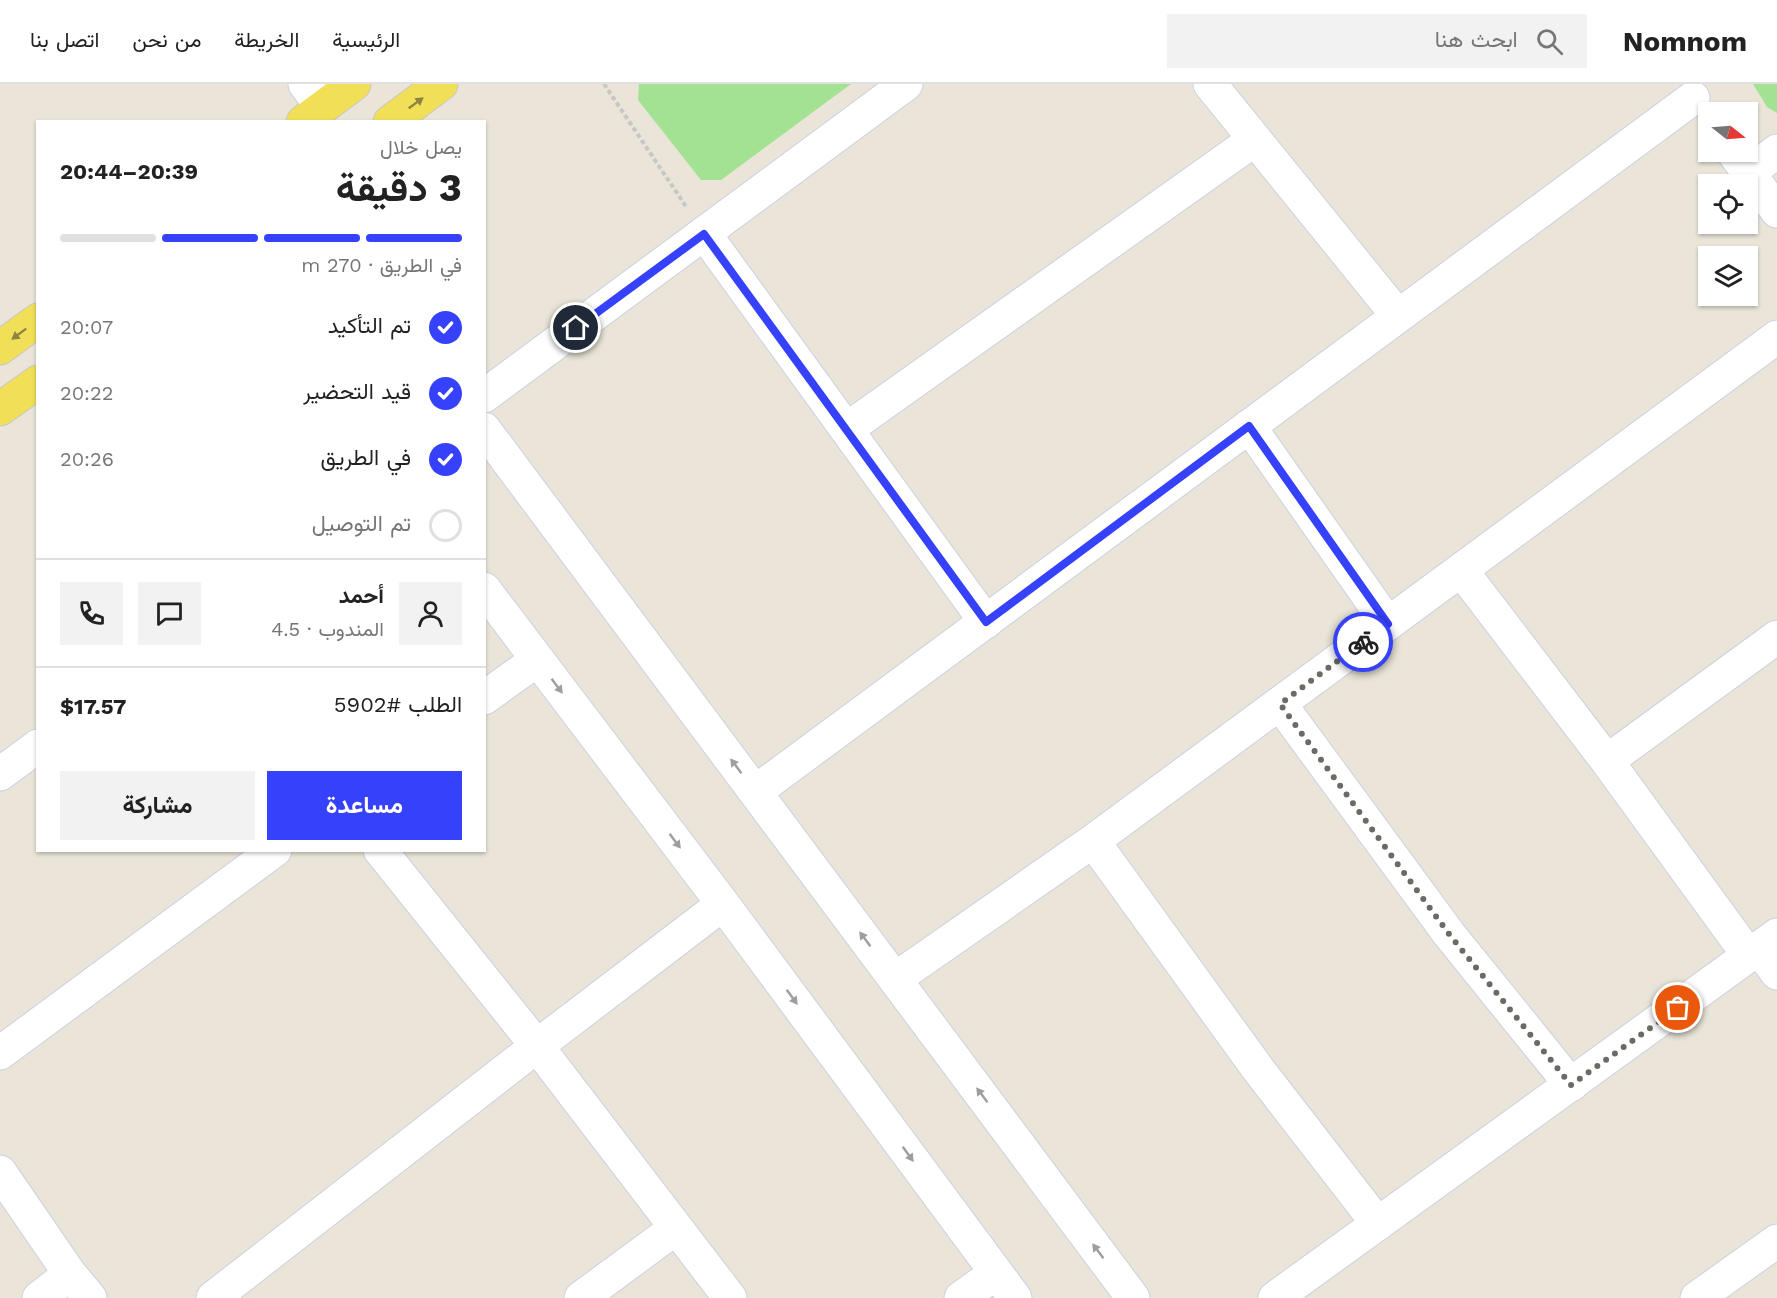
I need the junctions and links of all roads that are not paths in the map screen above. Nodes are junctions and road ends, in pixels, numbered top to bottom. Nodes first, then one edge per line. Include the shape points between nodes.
1 (354, 84) edge
2 (441, 84) edge
3 (906, 84) edge
4 (1221, 88) edge
5 (1694, 100) edge
6 (310, 104) edge
7 (393, 120) edge
8 (1254, 140) junction
9 (1777, 151) edge
10 (1758, 157) edge
11 (1741, 162) edge
12 (1777, 211) edge
13 (704, 234) junction
14 (1398, 316) junction
15 (36, 321) edge
16 (1777, 337) edge
17 (0, 348) edge
18 (36, 383) edge
19 (486, 395) edge
20 (0, 409) edge
21 (1249, 426) junction
22 (847, 429) junction
23 (486, 432) edge
24 (1461, 570) junction
25 (486, 591) edge
26 (986, 622) junction
27 (1388, 624) junction
28 (1777, 637) edge
29 (537, 660) junction
30 (486, 697) edge
31 (1280, 704) junction
32 (36, 747) edge
33 (1607, 761) junction
34 (0, 774) edge
35 (755, 792) junction
36 (1093, 841) junction
37 (272, 852) edge
38 (382, 852) edge
39 (723, 904) junction
40 (1766, 953) edge
41 (895, 979) junction
42 (537, 1046) junction
43 (0, 1053) edge
44 (1571, 1085) junction
45 (0, 1172) edge
46 (1378, 1224) junction
47 (676, 1228) junction
48 (1777, 1241) edge
49 (80, 1286) edge
50 (1005, 1286) edge
51 (39, 1298) edge
52 (213, 1298) edge
53 (581, 1298) edge
54 (730, 1298) edge
55 (961, 1298) edge
56 (1133, 1298) edge
57 (1275, 1298) edge
58 (1697, 1298) edge

1 - 6 main road
7 -> 2 main road
3 - 13 street
4 - 8 street
5 - 14 street
8 - 14 street
8 - 22 street
9 - 10 street
11 - 12 street
13 - 19 street
13 - 22 street
14 - 21 street
15 -> 17 main road
16 - 24 street
18 - 20 main road
21 - 26 street
21 - 27 street
22 - 26 street
35 -> 23 street
24 - 27 street
24 - 33 street
25 - 29 street
26 - 35 street
27 - 31 street
28 - 33 street
29 - 30 street
29 -> 39 street
31 - 36 street
31 - 44 street via 1449,934
32 - 34 street
33 - 40 street
41 -> 35 street
36 - 41 street
36 - 46 street via 1258,1069
37 - 43 street
38 - 42 street
39 - 42 street
39 -> 50 street
40 - 44 street
56 -> 41 street
42 - 47 street
42 - 52 street
44 - 46 street
45 - 49 street
46 - 57 street
47 - 53 street
47 - 54 street
48 - 58 street
49 - 51 street
50 - 55 street

